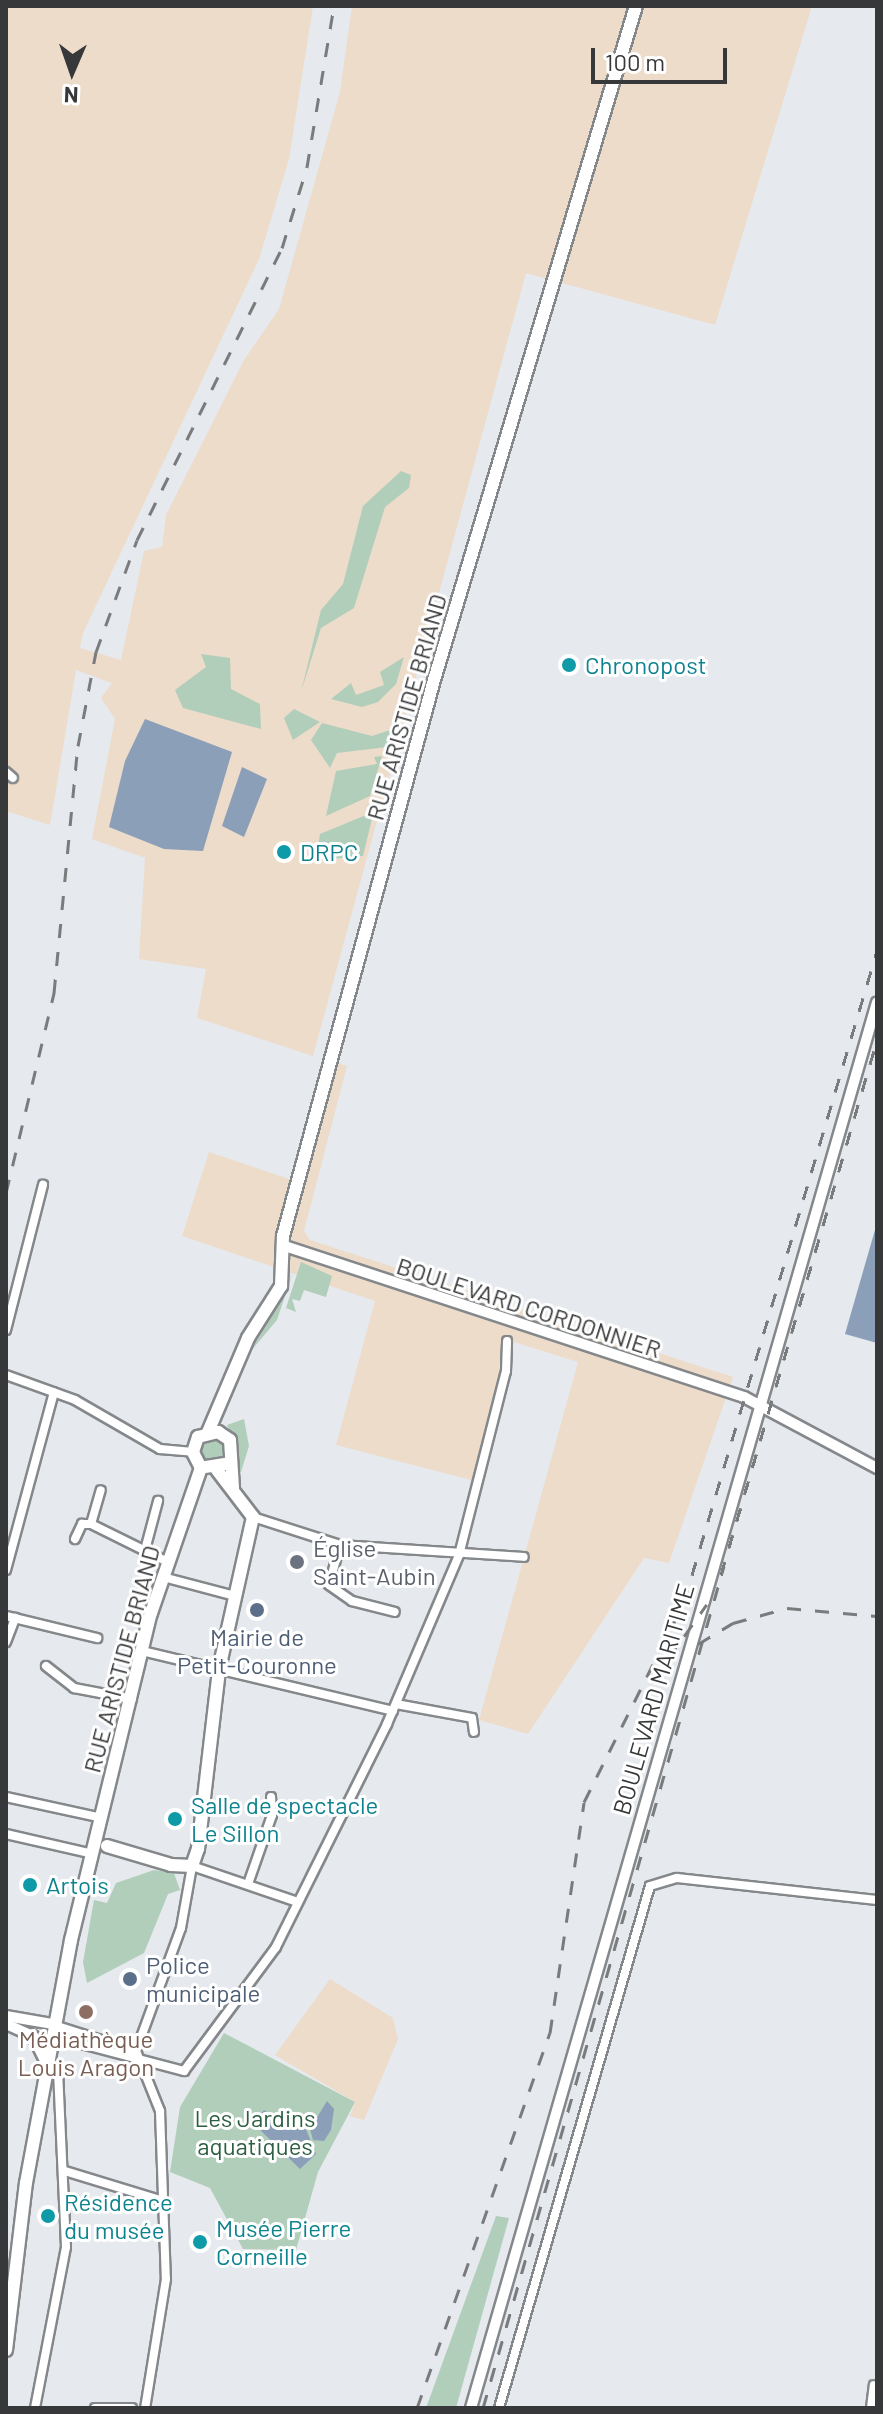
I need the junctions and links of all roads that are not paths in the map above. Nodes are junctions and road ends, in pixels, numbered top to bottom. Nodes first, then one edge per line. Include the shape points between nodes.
1 (636, 6) edge
2 (877, 1002) edge
3 (43, 1185) dead end
4 (285, 1246) junction
5 (6, 1330) edge
6 (507, 1341) dead end
7 (6, 1375) edge
8 (54, 1392) junction
9 (761, 1406) junction
10 (221, 1414) junction
11 (208, 1432) junction
12 (223, 1433) junction
13 (193, 1452) junction
14 (231, 1463) junction
15 (201, 1468) junction
16 (877, 1468) edge
17 (217, 1470) junction
18 (233, 1489) junction
19 (101, 1490) dead end
20 (158, 1501) dead end
21 (253, 1517) junction
22 (91, 1524) junction
23 (75, 1539) dead end
24 (340, 1545) junction
25 (145, 1550) junction
26 (459, 1555) junction
27 (524, 1557) dead end
28 (168, 1562) junction
29 (6, 1570) edge
30 (163, 1577) junction
31 (235, 1596) junction
32 (395, 1612) dead end
33 (10, 1617) edge
34 (97, 1638) dead end
35 (6, 1642) edge
36 (142, 1651) junction
37 (46, 1666) dead end
38 (219, 1669) junction
39 (132, 1699) junction
40 (394, 1707) junction
41 (474, 1732) dead end
42 (6, 1797) edge
43 (271, 1797) dead end
44 (102, 1818) junction
45 (6, 1834) edge
46 (107, 1846) junction
47 (92, 1858) junction
48 (192, 1866) junction
49 (248, 1884) junction
50 (877, 1900) edge
51 (298, 1902) junction
52 (6, 2016) edge
53 (6, 2024) edge
54 (52, 2030) junction
55 (139, 2055) junction
56 (45, 2065) junction
57 (65, 2171) junction
58 (160, 2200) junction
59 (8, 2309) edge
60 (6, 2350) edge
61 (874, 2385) dead end
62 (35, 2408) edge
63 (95, 2408) edge
64 (132, 2408) edge
65 (145, 2408) edge
66 (471, 2408) edge
67 (499, 2408) edge
68 (871, 2408) edge

1 - 4 main road, RUE ARISTIDE BRIAND via 434,680
2 - 9 street, BOULEVARD MARITIME
3 - 5 street
4 - 9 street, BOULEVARD CORDONNIER
4 - 10 main road, RUE ARISTIDE BRIAND via 277,1300 248,1338
6 - 26 street via 506,1371
7 - 8 street
8 - 13 street via 160,1449
8 - 29 street
9 - 16 street, BOULEVARD CORDONNIER
9 - 66 street, BOULEVARD MARITIME
10 - 11 main road, RUE ARISTIDE BRIAND
10 - 12 main road, RUE ARISTIDE BRIAND
11 - 12 main road
11 - 13 main road
12 - 14 main road via 234,1449
13 - 15 main road
14 - 17 main road
14 - 18 main road
15 - 17 main road
15 - 28 main road, RUE ARISTIDE BRIAND
17 - 18 main road
18 - 21 main road
19 - 22 street
20 - 25 street
21 - 24 street
21 - 31 main road
22 - 23 street via 82,1524
22 - 25 street
24 - 26 street
24 - 32 street via 329,1585 352,1601
25 - 28 street
26 - 27 street
26 - 40 street
28 - 30 main road, RUE ARISTIDE BRIAND
30 - 31 street
30 - 36 main road, RUE ARISTIDE BRIAND
31 - 38 main road
33 - 34 street
33 - 35 street
36 - 38 street
36 - 39 main road, RUE ARISTIDE BRIAND
37 - 39 street via 74,1688
38 - 40 street
38 - 48 main road
39 - 44 main road, RUE ARISTIDE BRIAND
40 - 41 street via 472,1718
40 - 51 street
42 - 44 street
43 - 49 street via 272,1815
44 - 46 main road
44 - 47 main road, RUE ARISTIDE BRIAND
45 - 47 street
46 - 47 main road
46 - 48 main road
47 - 54 main road, RUE ARISTIDE BRIAND
48 - 49 street
48 - 55 street via 181,1928
49 - 51 street
50 - 67 street via 677,1878 650,1886
51 - 55 street via 276,1947 192,2065 180,2072
52 - 54 street
53 - 54 street
53 - 56 street via 33,2036
54 - 55 street
54 - 56 main road, RUE ARISTIDE BRIAND
55 - 58 street via 162,2123
56 - 57 street via 58,2071
56 - 59 main road, RUE ARISTIDE BRIAND
57 - 58 street
57 - 62 street via 61,2296
58 - 65 street via 166,2279
59 - 60 main road, RUE ARISTIDE BRIAND
61 - 68 street
63 - 64 street

